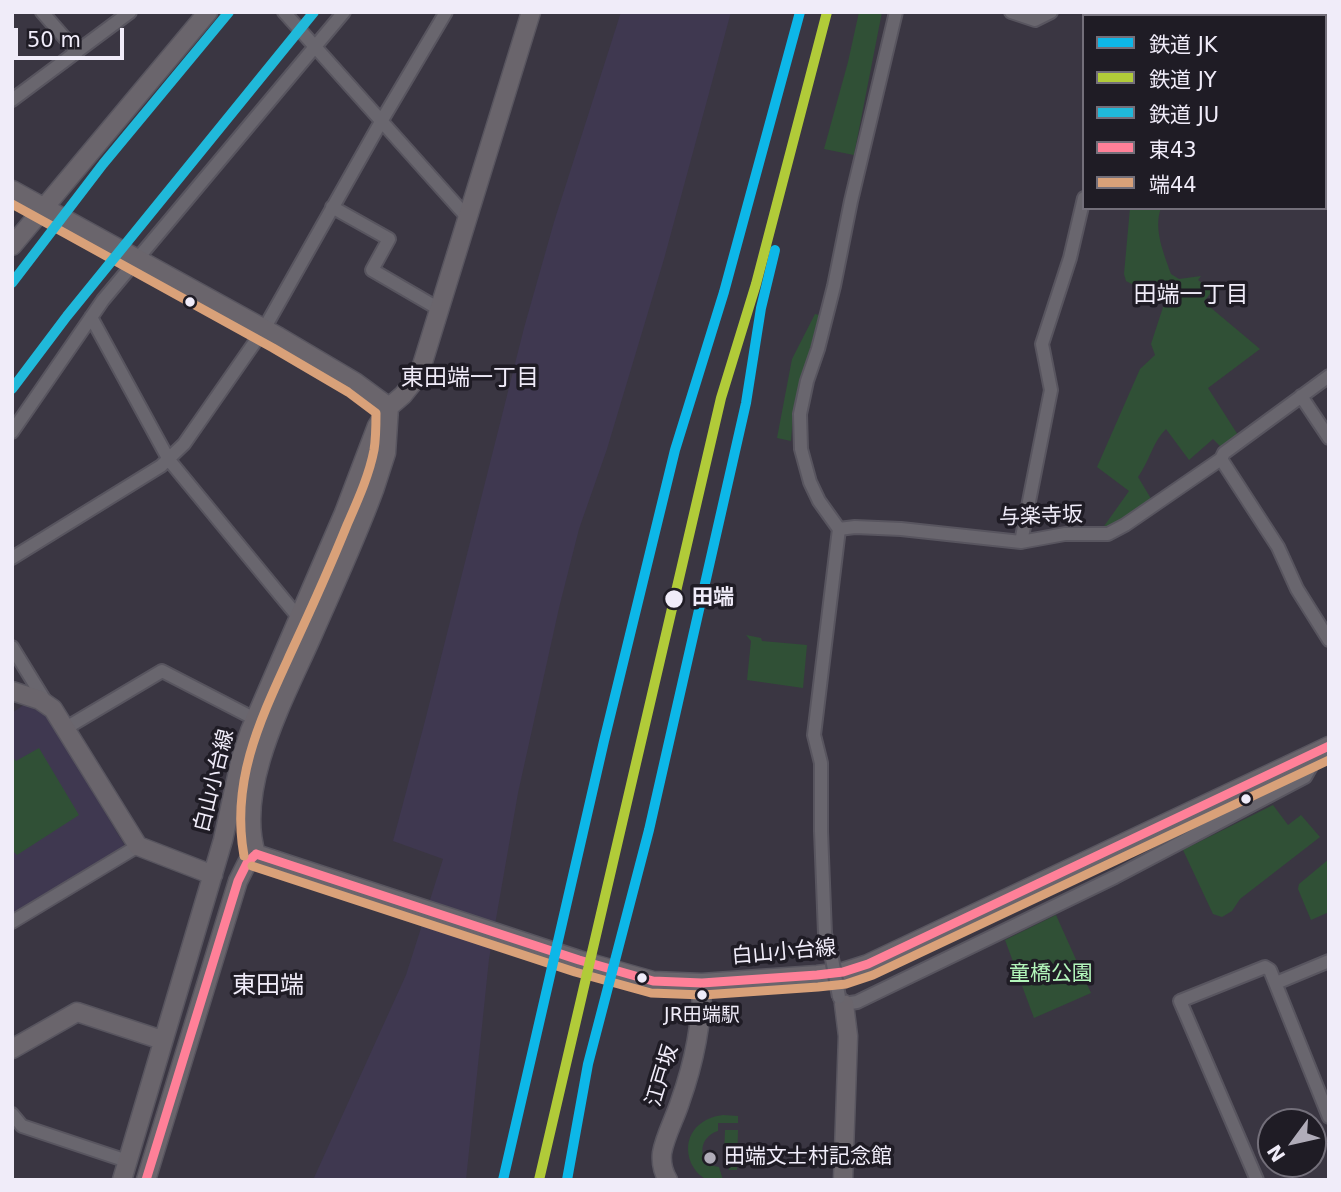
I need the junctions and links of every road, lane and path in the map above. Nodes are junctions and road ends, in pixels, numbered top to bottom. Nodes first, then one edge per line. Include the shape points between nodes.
1 (42, 12) edge
2 (130, 12) edge
3 (284, 12) edge
4 (344, 12) edge
5 (446, 12) edge
6 (531, 12) edge
7 (896, 12) edge
8 (1011, 12) edge
9 (1052, 12) edge
10 (200, 14) edge
11 (316, 46) junction
12 (77, 52) junction
13 (12, 100) edge
14 (382, 120) junction
15 (12, 190) edge
16 (43, 207) junction
17 (332, 207) junction
18 (1082, 207) edge
19 (467, 217) junction
20 (12, 246) edge
21 (136, 258) junction
22 (439, 309) junction
23 (91, 317) junction
24 (264, 329) junction
25 (1329, 376) edge
26 (1300, 396) junction
27 (389, 407) junction
28 (12, 432) edge
29 (1329, 438) edge
30 (1221, 459) junction
31 (169, 460) junction
32 (839, 529) junction
33 (1021, 542) junction
34 (12, 558) edge
35 (299, 618) junction
36 (1329, 640) edge
37 (12, 647) edge
38 (12, 691) edge
39 (47, 704) junction
40 (255, 719) junction
41 (66, 728) junction
42 (1322, 749) edge
43 (138, 846) junction
44 (256, 854) junction
45 (213, 875) junction
46 (12, 922) edge
47 (1329, 961) edge
48 (702, 983) junction
49 (1276, 983) junction
50 (842, 1001) junction
51 (162, 1040) junction
52 (12, 1049) edge
53 (1329, 1117) edge
54 (15, 1121) edge
55 (127, 1161) junction
56 (122, 1180) edge
57 (146, 1180) edge
58 (668, 1180) edge
59 (843, 1180) edge
60 (1257, 1180) edge

1 - 12 street
2 - 12 street
3 - 11 street
4 - 11 street
5 - 14 street
6 - 19 main road
7 - 32 street via 800,414 801,449 810,482
8 - 9 street via 1035,20
10 - 16 main road
11 - 14 street
11 - 21 street
12 - 13 street
14 - 17 street
14 - 19 street
15 - 16 main road
16 - 20 main road
16 - 21 main road
17 - 22 street via 389,239 372,270
17 - 24 street
18 - 33 street via 1042,344 1051,390
19 - 22 main road
21 - 23 street
21 - 24 main road
22 - 27 main road via 419,374
23 - 28 street
23 - 31 street
24 - 27 main road
24 - 31 street
25 - 26 street, 与楽寺坂
26 - 29 street
26 - 30 street, 与楽寺坂
27 - 35 main road, 白山小台線 via 367,447
27 - 44 main road, 白山小台線 via 386,453 361,524 263,753 251,812
30 - 33 street, 与楽寺坂 via 1116,531
30 - 36 street via 1278,547 1300,595
31 - 34 street
31 - 35 street
32 - 33 street, 与楽寺坂 via 901,529
32 - 50 street, bridge via 814,734 821,764 825,934
35 - 40 main road, 白山小台線
37 - 39 street
38 - 39 main road
39 - 41 main road
40 - 41 street via 162,671
40 - 45 main road, 白山小台線
41 - 43 main road
42 - 48 main road, 白山小台線 via 869,964 817,975
42 - 50 street via 1308,773 1291,786 857,1002
43 - 45 main road
43 - 46 street
44 - 48 main road, 白山小台線 via 620,972 653,981
44 - 57 main road via 238,881
45 - 51 main road, 白山小台線
47 - 49 street
48 - 58 main road, 江戸坂 via 696,1045 662,1152
49 - 53 street
49 - 60 street via 1265,967 1180,1001
50 - 59 main road via 848,1036
51 - 52 main road via 77,1012
51 - 55 main road, 白山小台線
54 - 55 street
55 - 56 main road, 白山小台線

